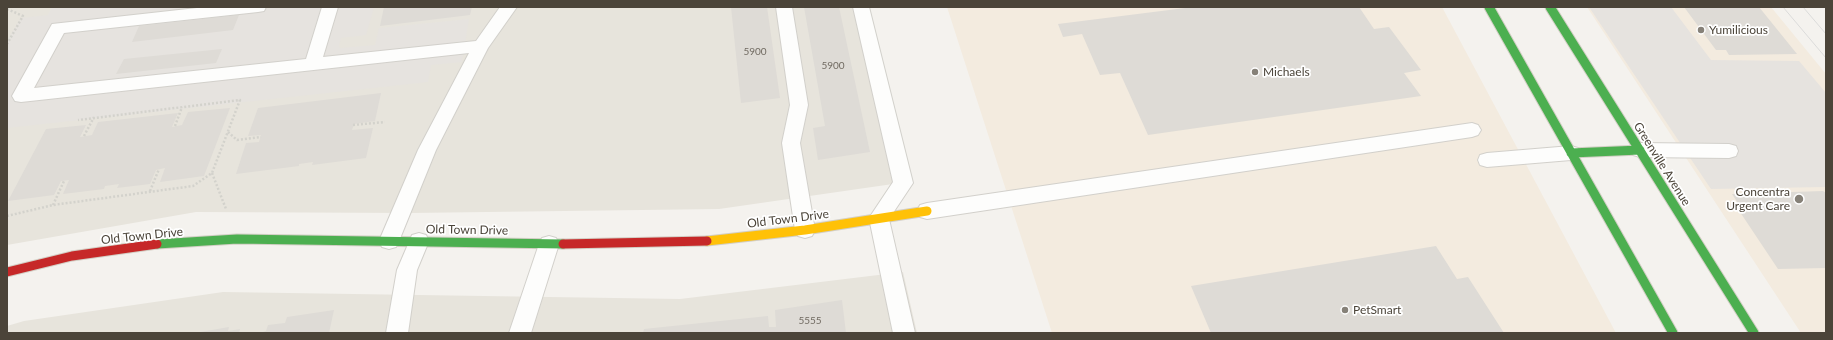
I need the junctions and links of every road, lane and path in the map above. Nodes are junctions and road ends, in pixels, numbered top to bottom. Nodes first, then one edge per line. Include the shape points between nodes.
1 (258, 7) edge
2 (330, 7) edge
3 (509, 7) edge
4 (784, 7) edge
5 (861, 7) edge
6 (1489, 7) edge
7 (1550, 7) edge
8 (7, 9) edge
9 (7, 44) edge
10 (481, 46) junction
11 (313, 63) junction
12 (182, 107) junction
13 (94, 118) junction
14 (78, 120) dead end
15 (385, 122) dead end
16 (353, 125) dead end
17 (175, 126) dead end
18 (1472, 130) dead end
19 (228, 132) junction
20 (84, 136) dead end
21 (261, 137) dead end
22 (1640, 150) junction
23 (1729, 151) dead end
24 (1571, 153) junction
25 (1487, 160) dead end
26 (158, 169) dead end
27 (212, 173) junction
28 (64, 181) dead end
29 (150, 192) junction
30 (53, 205) junction
31 (226, 209) dead end
32 (927, 211) joint
33 (7, 216) edge
34 (879, 218) junction
35 (805, 230) junction
36 (390, 241) junction
37 (419, 242) junction
38 (549, 244) junction
39 (7, 272) edge
40 (397, 333) edge
41 (520, 333) edge
42 (904, 333) edge
43 (1673, 333) edge
44 (1754, 333) edge

1 - 11 lane via 58,28 21,96
2 - 11 lane
3 - 10 lane
4 - 35 lane via 799,105 791,143
5 - 34 lane via 903,183
6 - 24 main road
7 - 22 main road, Greenville Avenue
8 - 9 path via 23,16
10 - 11 lane
10 - 36 lane via 427,150
12 - 13 path
12 - 17 path
12 - 19 path via 240,100
13 - 14 path
13 - 20 path
15 - 16 path
18 - 32 lane
19 - 21 path via 237,140
19 - 27 path
22 - 23 lane
22 - 24 main road
22 - 44 main road, Greenville Avenue
24 - 25 lane
24 - 43 main road
26 - 29 path
27 - 29 path via 193,186
27 - 31 path
28 - 30 path
29 - 30 path
30 - 33 path
32 - 34 main road, Old Town Drive
34 - 35 main road, Old Town Drive
34 - 42 lane
35 - 38 main road, Old Town Drive via 698,242
36 - 37 main road, Old Town Drive
36 - 39 main road, Old Town Drive via 238,239 156,244 72,256
37 - 38 main road, Old Town Drive
37 - 40 lane via 407,270
38 - 41 lane

